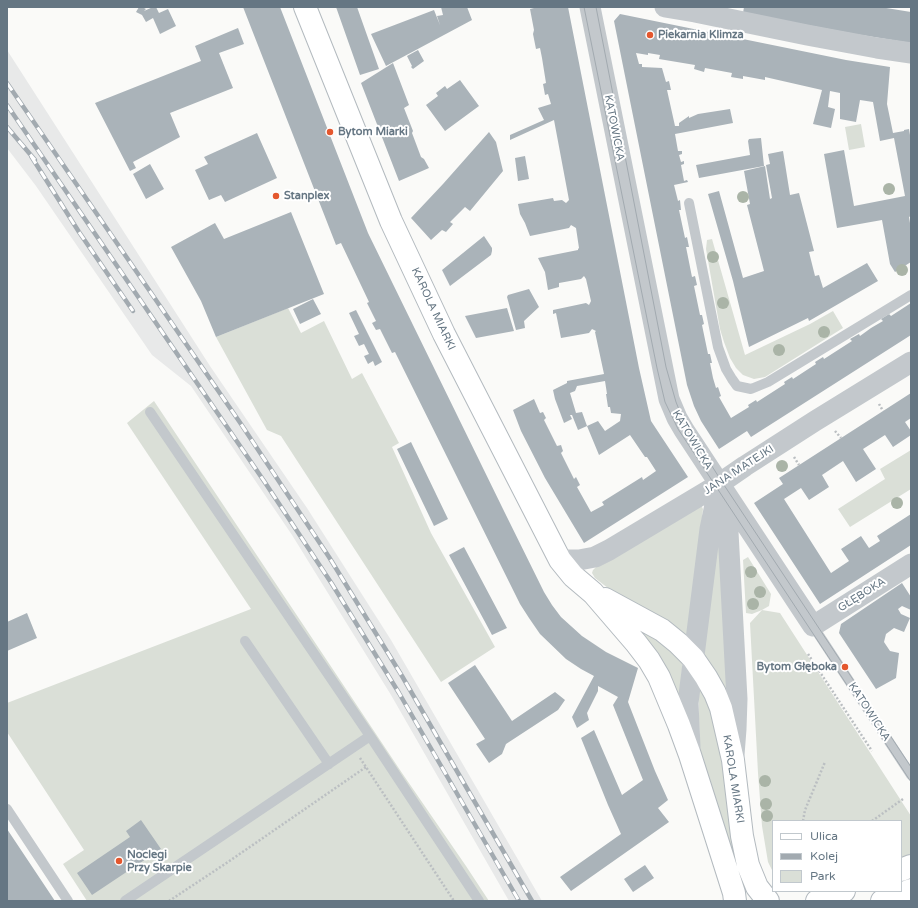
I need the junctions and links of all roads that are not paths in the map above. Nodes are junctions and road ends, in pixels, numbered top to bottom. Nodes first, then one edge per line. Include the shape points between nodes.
1 (305, 7) edge
2 (590, 7) edge
3 (665, 7) edge
4 (911, 53) edge
5 (689, 203) dead end
6 (911, 295) edge
7 (911, 362) edge
8 (150, 412) dead end
9 (720, 484) junction
10 (560, 560) junction
11 (911, 564) edge
12 (593, 593) junction
13 (813, 626) junction
14 (245, 641) dead end
15 (693, 658) junction
16 (370, 736) junction
17 (690, 755) junction
18 (733, 760) junction
19 (329, 764) junction
20 (911, 775) edge
21 (7, 809) edge
22 (911, 891) edge
23 (841, 892) edge
24 (68, 901) edge
25 (125, 901) edge
26 (479, 901) edge
27 (735, 901) edge
28 (768, 901) edge
29 (817, 901) edge
30 (882, 901) edge

1 - 10 main road, KAROLA MIARKI via 388,214 447,341
2 - 9 street, KATOWICKA via 669,399 684,430
3 - 4 street
5 - 6 lane via 718,347 726,369 737,386 751,389 768,382
7 - 9 street, JANA MATEJKI
8 - 16 lane
9 - 10 street, JANA MATEJKI via 609,550 579,560
9 - 13 street, KATOWICKA
9 - 15 street via 710,529
9 - 18 street via 728,532 738,699
10 - 12 main road, KAROLA MIARKI via 573,576
11 - 13 street, GŁĘBOKA
12 - 15 main road, KAROLA MIARKI via 662,630
12 - 17 main road, KAROLA MIARKI via 649,660 667,694
13 - 20 lane, KATOWICKA
14 - 19 lane
15 - 17 street via 688,703
15 - 18 main road, KAROLA MIARKI via 712,688 720,708
16 - 19 lane
16 - 26 lane
17 - 27 main road, KAROLA MIARKI
18 - 28 main road, KAROLA MIARKI via 748,866 757,887
19 - 25 lane
21 - 24 lane
22 - 30 main road
23 - 29 main road

